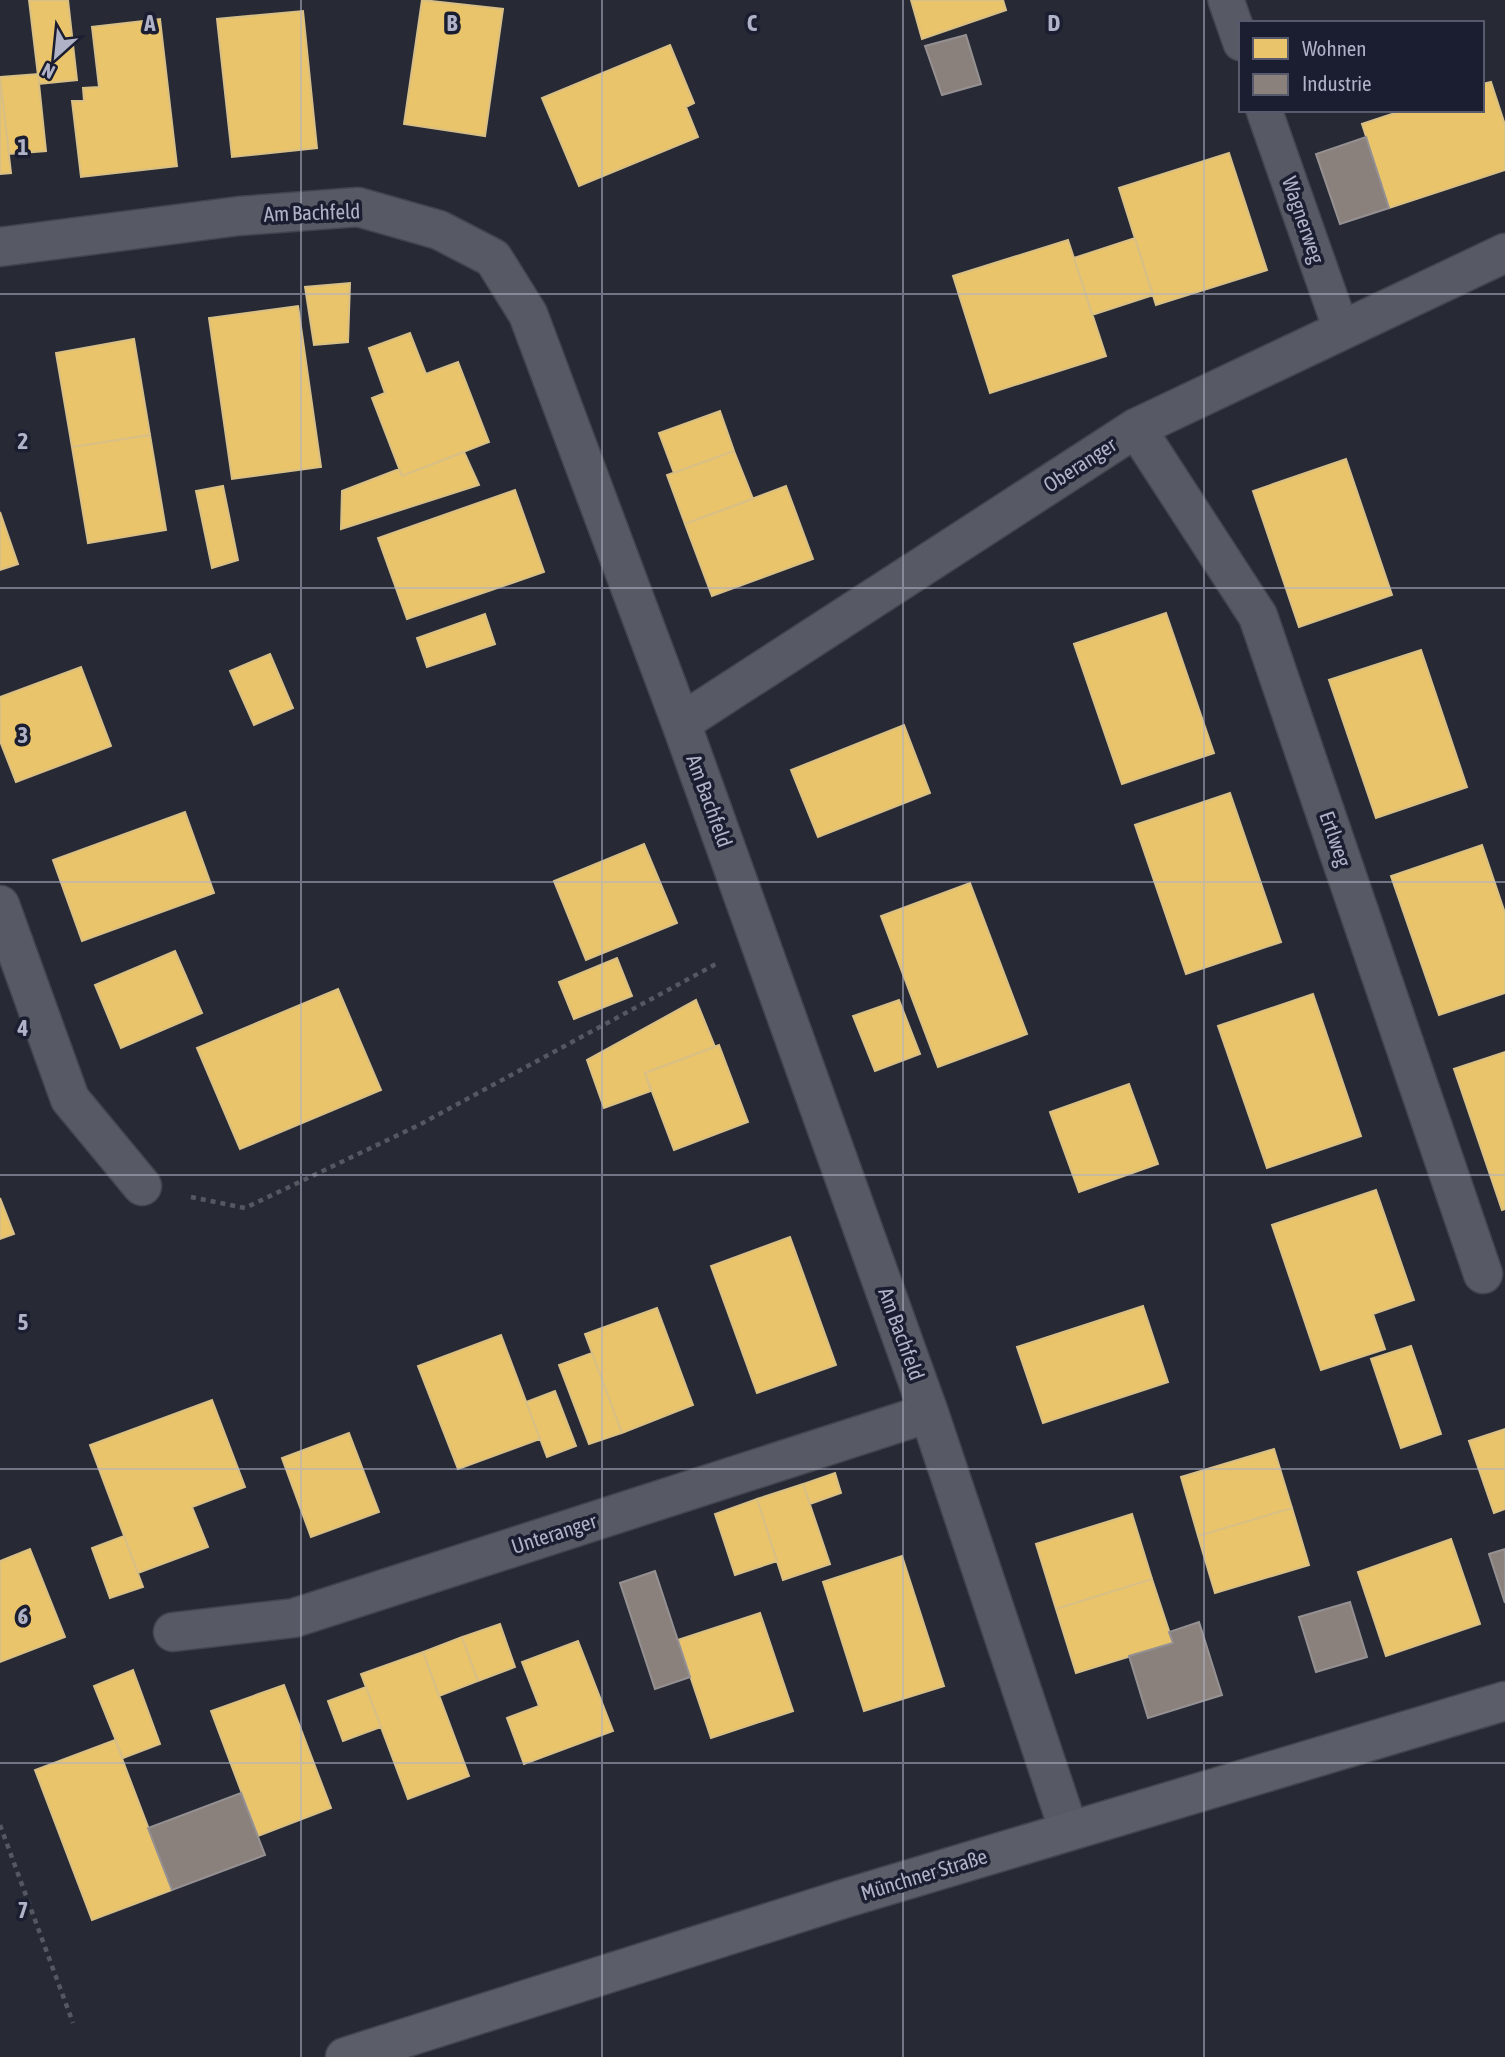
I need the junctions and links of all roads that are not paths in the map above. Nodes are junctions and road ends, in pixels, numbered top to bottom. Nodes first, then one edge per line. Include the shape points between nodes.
1 (1226, 0) edge
2 (1239, 37) edge
3 (1265, 112) edge
4 (0, 247) edge
5 (1505, 253) edge
6 (1341, 329) junction
7 (1136, 428) junction
8 (681, 723) junction
9 (0, 905) edge
10 (142, 1186) road end
11 (1483, 1274) dead end
12 (929, 1413) junction
13 (173, 1632) dead end
14 (1505, 1701) edge
15 (1069, 1830) junction
16 (345, 2057) edge

1 - 2 lane
3 - 6 lane, Wagnerweg
4 - 8 street, Am Bachfeld via 239,216 358,207 439,230 494,258 528,314
5 - 6 street, Oberanger
6 - 7 street, Oberanger
7 - 8 street, Oberanger
7 - 11 street, Ertlweg via 1258,616
8 - 12 street, Am Bachfeld
9 - 10 street via 70,1099
12 - 13 street, Unteranger via 294,1618
12 - 15 street, Am Bachfeld
14 - 15 main road, Münchner Straße
15 - 16 main road, Münchner Straße

